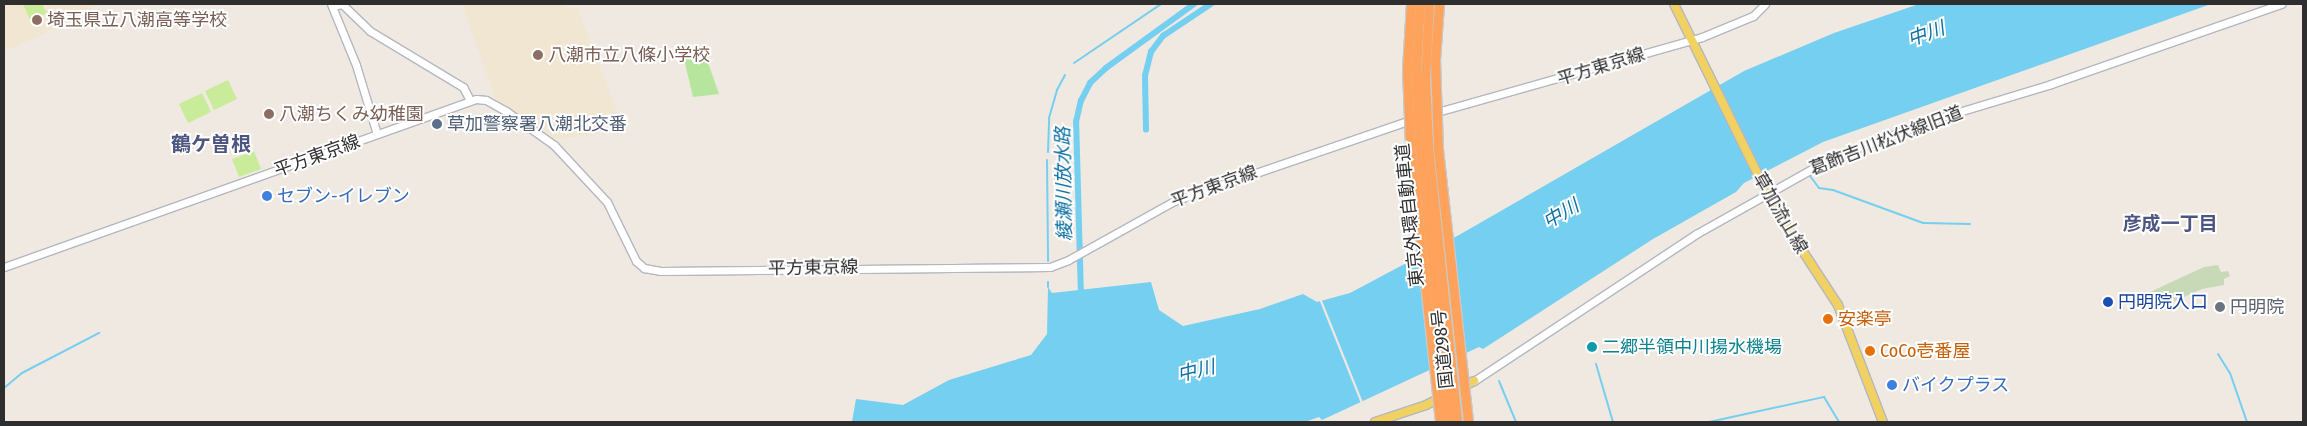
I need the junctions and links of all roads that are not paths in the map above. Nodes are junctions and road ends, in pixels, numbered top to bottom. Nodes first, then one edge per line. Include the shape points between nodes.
1 (1411, 4) edge
2 (1420, 4) edge
3 (1429, 4) edge
4 (1439, 4) edge
5 (1674, 4) edge
6 (1765, 4) edge
7 (2281, 4) edge
8 (332, 5) edge
9 (1690, 41) junction
10 (470, 100) junction
11 (377, 134) junction
12 (1766, 193) junction
13 (4, 267) edge
14 (1474, 381) joint
15 (1375, 422) edge
16 (1440, 422) edge
17 (1449, 422) edge
18 (1458, 422) edge
19 (1468, 422) edge
20 (1883, 422) edge

1 - 16 highway, 国道298号, bridge via 1407,69 1409,138
2 - 17 highway, 東京外環自動車道, bridge via 1416,70 1419,143
3 - 18 highway, 東京外環自動車道, bridge via 1425,79 1427,137
4 - 19 highway, 国道298号, bridge via 1435,60 1438,148
5 - 9 main road, 草加流山線
6 - 9 main road, 平方東京線 via 1753,16
7 - 12 main road, 葛飾吉川松伏線旧道 via 1833,157
8 - 10 main road via 342,4 370,31 463,87
8 - 11 main road via 364,87
9 - 10 main road, 平方東京線 via 1373,130 1174,201 1068,260 1039,268 648,270 636,261 599,191 554,144 492,102
9 - 12 main road, 草加流山線
10 - 11 main road, 平方東京線
11 - 13 main road, 平方東京線
12 - 14 main road, 葛飾吉川松伏線旧道 via 1664,254
12 - 20 main road, 草加流山線 via 1838,305
14 - 15 main road via 1426,405

